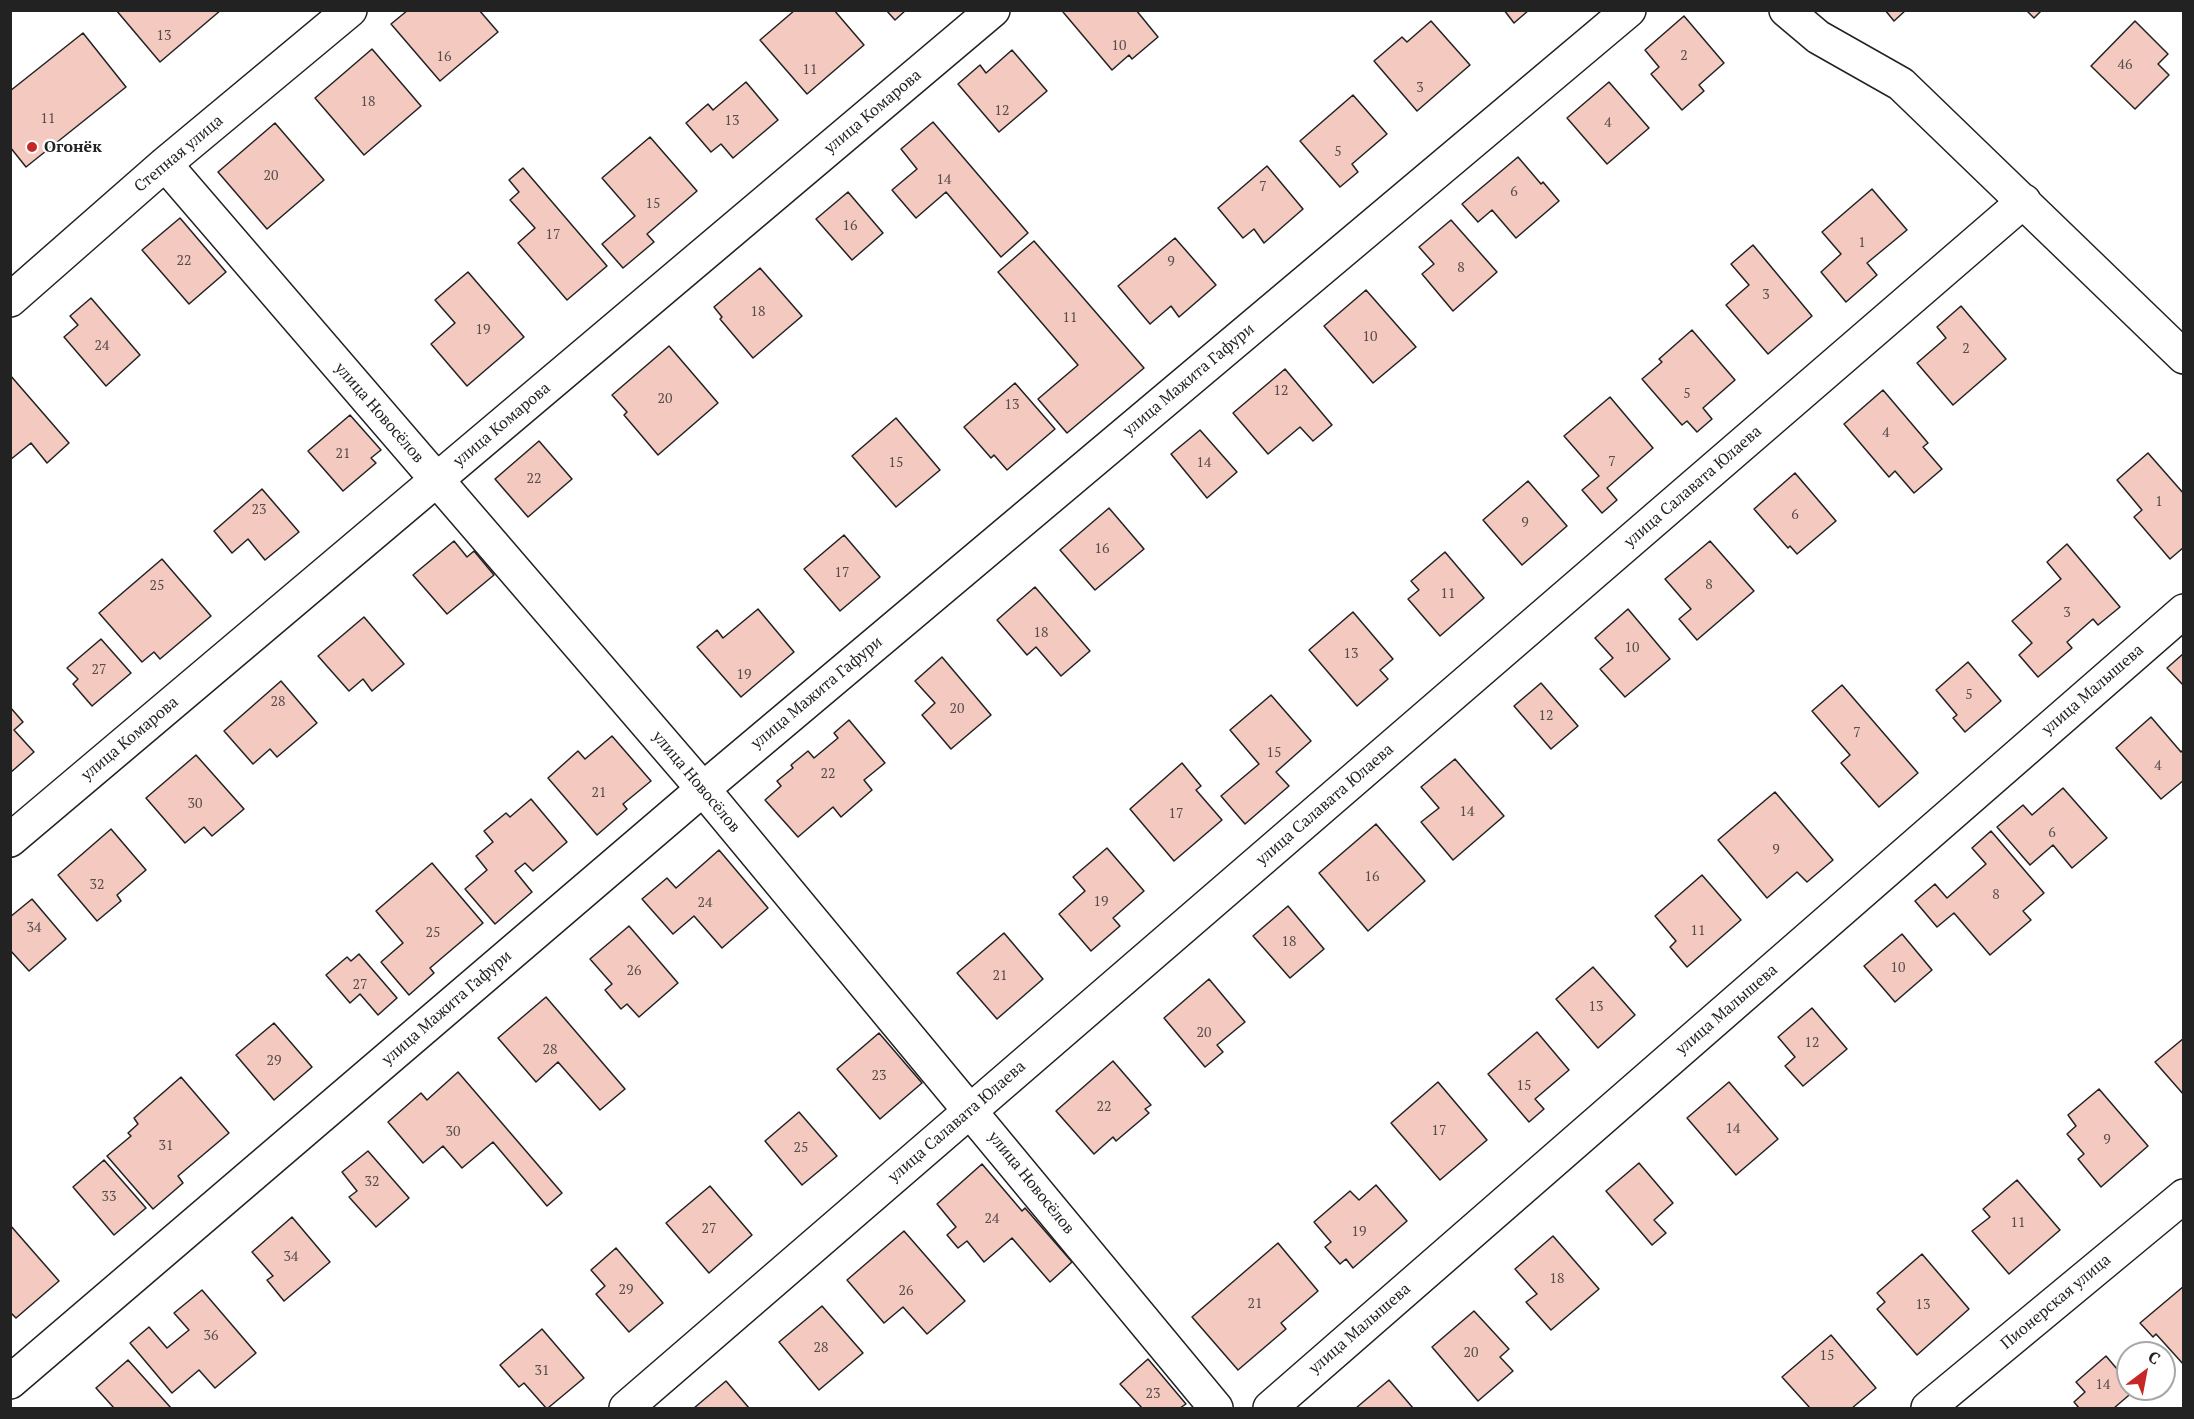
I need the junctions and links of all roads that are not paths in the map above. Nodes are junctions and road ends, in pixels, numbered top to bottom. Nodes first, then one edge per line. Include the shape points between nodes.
1 (350, 10) edge
2 (993, 10) edge
3 (1629, 10) edge
4 (1786, 10) edge
5 (165, 164) junction
6 (2024, 201) junction
7 (10, 300) edge
8 (2184, 357) edge
9 (436, 480) junction
10 (2184, 611) edge
11 (703, 789) junction
12 (10, 840) edge
13 (971, 1110) junction
14 (2184, 1196) edge
15 (10, 1382) edge
16 (626, 1408) edge
17 (1216, 1408) edge
18 (1270, 1408) edge
19 (1928, 1408) edge

1 - 5 street, Степная улица
2 - 9 street, улица Комарова
3 - 11 street, улица Мажита Гафури
4 - 6 street via 1818,37 1900,84
5 - 7 street, Степная улица
5 - 9 street, улица Новосёлов
6 - 8 street
6 - 13 street, улица Салавата Юлаева
9 - 11 street, улица Новосёлов
9 - 12 street, улица Комарова
10 - 18 street, улица Малышева
11 - 13 street, улица Новосёлов
11 - 15 street, улица Мажита Гафури
13 - 16 street, улица Салавата Юлаева
13 - 17 street, улица Новосёлов
14 - 19 street, Пионерская улица

